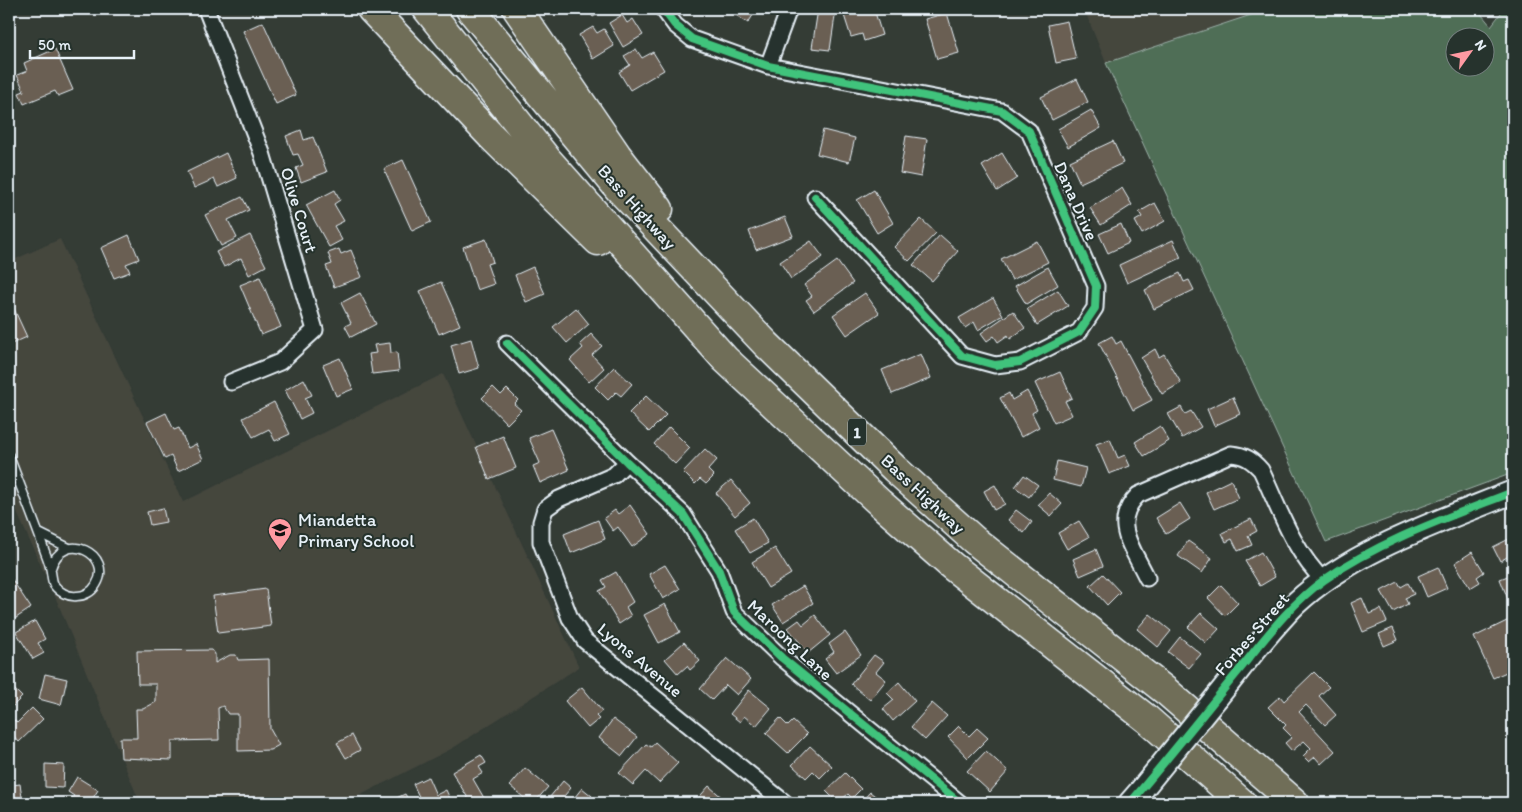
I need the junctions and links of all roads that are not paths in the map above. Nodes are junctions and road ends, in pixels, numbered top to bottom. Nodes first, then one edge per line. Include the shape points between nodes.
1 (206, 9) edge
2 (371, 9) edge
3 (427, 9) edge
4 (470, 9) edge
5 (517, 9) edge
6 (663, 9) edge
7 (789, 9) edge
8 (768, 66) junction
9 (815, 197) dead end
10 (507, 343) dead end
11 (766, 344) junction
12 (725, 359) junction
13 (231, 382) dead end
14 (9, 456) edge
15 (627, 462) junction
16 (1513, 492) edge
17 (39, 533) junction
18 (69, 548) junction
19 (51, 568) junction
20 (1147, 578) dead end
21 (1324, 581) junction
22 (1137, 795) edge
23 (785, 803) edge
24 (960, 803) edge
25 (1242, 803) edge
26 (1295, 803) edge

1 - 13 street, Olive Court via 262,153 315,330 280,362
2 - 12 highway via 540,184
3 - 12 highway, Bass Highway / 1 via 547,159
4 - 11 highway, Bass Highway / 1 via 619,190
5 - 11 highway via 617,155
6 - 8 street, Dana Drive via 692,39
7 - 8 street
8 - 9 street, Dana Drive via 1002,111 1029,130 1096,286 1095,308 1079,332 1020,362 995,365 962,356
10 - 15 street, Maroong Lane
11 - 26 highway, Bass Highway / 1 via 895,469 974,540 1167,692
12 - 25 highway, Bass Highway / 1 via 952,566 1146,719
14 - 17 lane
15 - 23 street, Lyons Avenue via 614,475 559,499 545,509 540,522 541,542 570,618 585,642
15 - 24 street, Maroong Lane via 683,514 719,571 734,612 782,658
16 - 21 street, Forbes Street via 1421,529 1361,558
17 - 18 lane
17 - 19 lane
18 - 19 lane via 57,556
18 - 19 lane via 89,551 98,562 99,577 92,590 79,596 66,595 52,581
20 - 21 street via 1124,531 1124,517 1129,504 1138,495 1231,454 1243,455 1260,470 1299,551
21 - 22 street, Forbes Street, bridge via 1295,604

